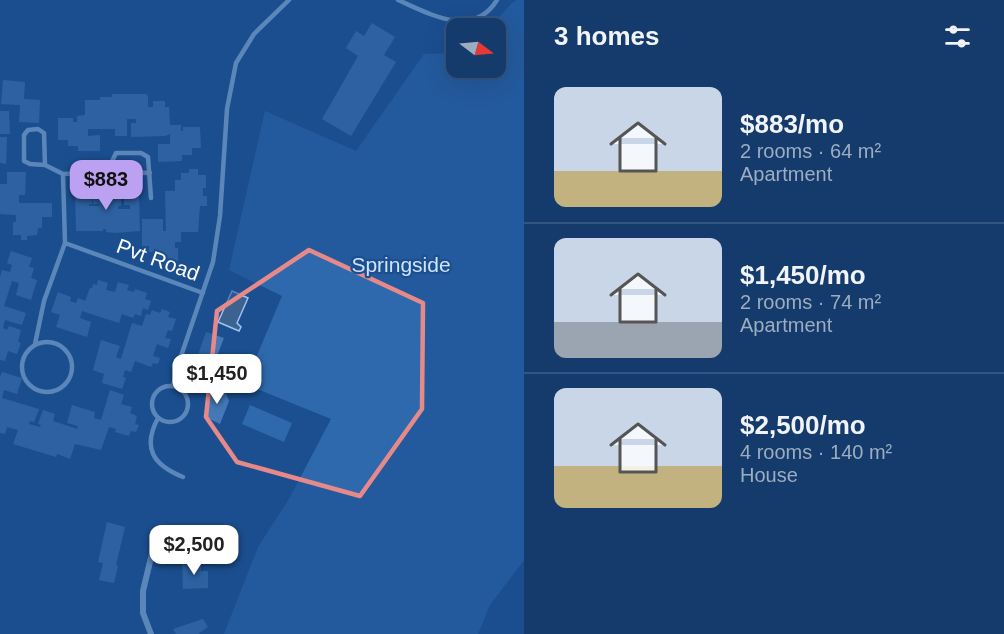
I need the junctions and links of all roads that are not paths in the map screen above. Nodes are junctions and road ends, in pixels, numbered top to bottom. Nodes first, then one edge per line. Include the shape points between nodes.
1 (289, 0) edge
2 (398, 0) edge
3 (497, 0) edge
4 (45, 165) junction
5 (107, 172) junction
6 (150, 173) junction
7 (63, 174) junction
8 (151, 198) dead end
9 (65, 243) junction
10 (203, 293) junction
11 (35, 344) junction
12 (173, 386) junction
13 (159, 418) junction
14 (183, 477) dead end
15 (154, 545) dead end
16 (151, 634) edge

1 - 10 lane via 254,34 236,63 227,109 217,236
2 - 3 lane via 435,17 465,22 491,10
4 - 4 lane via 44,133 28,130 24,135 24,161
4 - 7 lane
5 - 6 lane
5 - 6 lane via 116,153 141,153 148,157
5 - 7 lane
6 - 8 lane
7 - 9 lane
9 - 10 lane, Pvt Road
9 - 11 lane via 44,300
10 - 12 lane
11 - 11 lane via 21,364 25,381 38,391 55,391 68,381 70,357 59,345
12 - 13 lane via 162,387 153,396 152,408
12 - 13 lane via 187,397 185,414 175,421
13 - 14 lane via 150,442 154,456 158,464
15 - 16 street via 143,591 143,613

